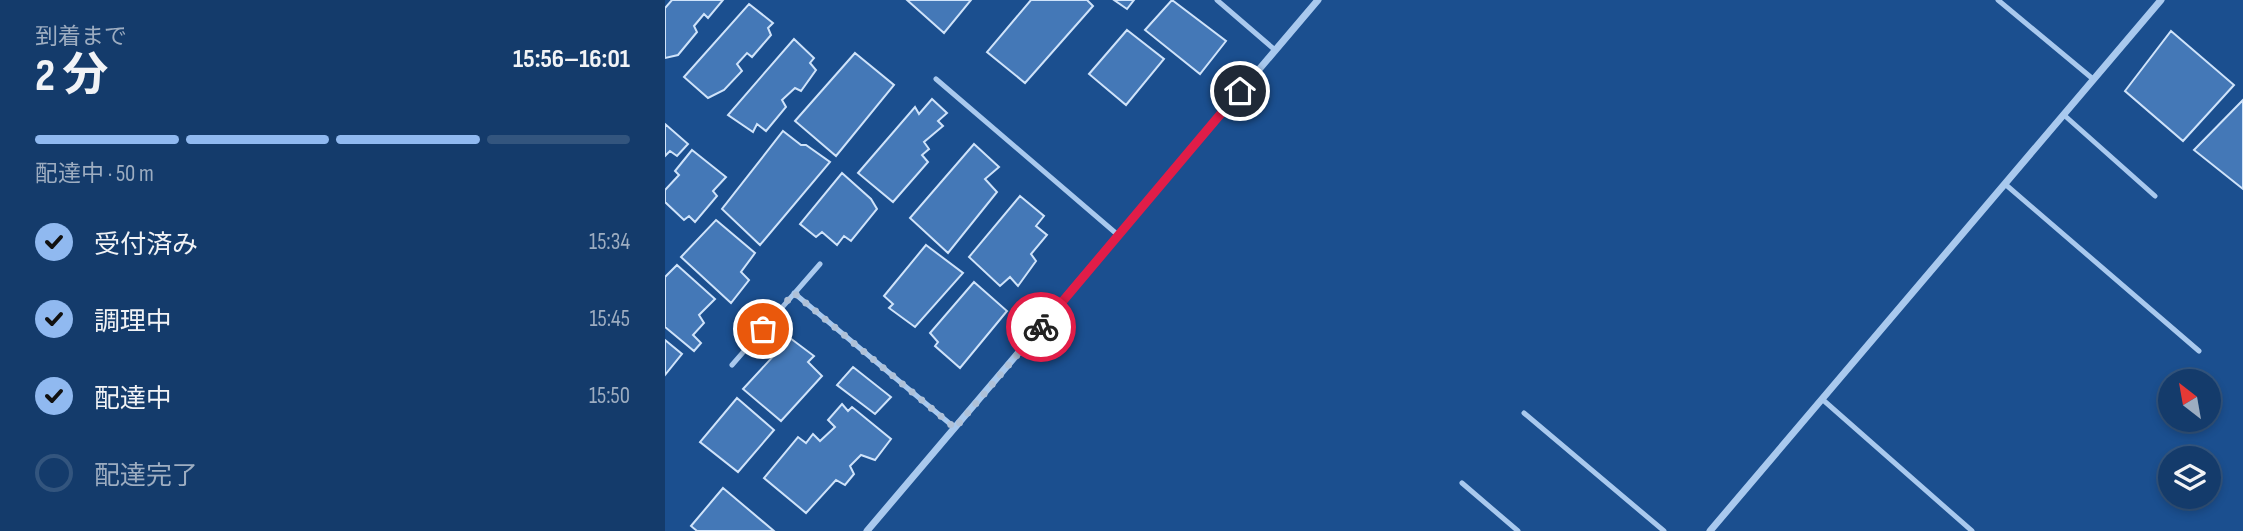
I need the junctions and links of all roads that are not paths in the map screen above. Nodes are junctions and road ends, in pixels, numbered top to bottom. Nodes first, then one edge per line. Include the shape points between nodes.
1 (1217, 0) edge
2 (1318, 0) edge
3 (1998, 0) edge
4 (2161, 0) edge
5 (1275, 50) junction
6 (936, 79) dead end
7 (2093, 79) junction
8 (2064, 115) junction
9 (2005, 184) junction
10 (2155, 196) dead end
11 (1118, 235) junction
12 (820, 264) dead end
13 (794, 293) junction
14 (2199, 351) dead end
15 (732, 365) dead end
16 (1822, 399) junction
17 (1524, 413) dead end
18 (955, 428) junction
19 (1462, 483) dead end
20 (867, 531) edge
21 (1518, 531) edge
22 (1664, 531) edge
23 (1710, 531) edge
24 (1972, 531) edge

1 - 5 lane
2 - 5 street
3 - 7 lane
4 - 7 street
5 - 11 street
6 - 11 lane
7 - 8 street
8 - 9 street
8 - 10 lane
9 - 14 lane
9 - 16 street
11 - 18 street
12 - 13 lane
13 - 15 lane
13 - 18 lane
16 - 23 street
16 - 24 lane
17 - 22 lane
18 - 20 street
19 - 21 lane

